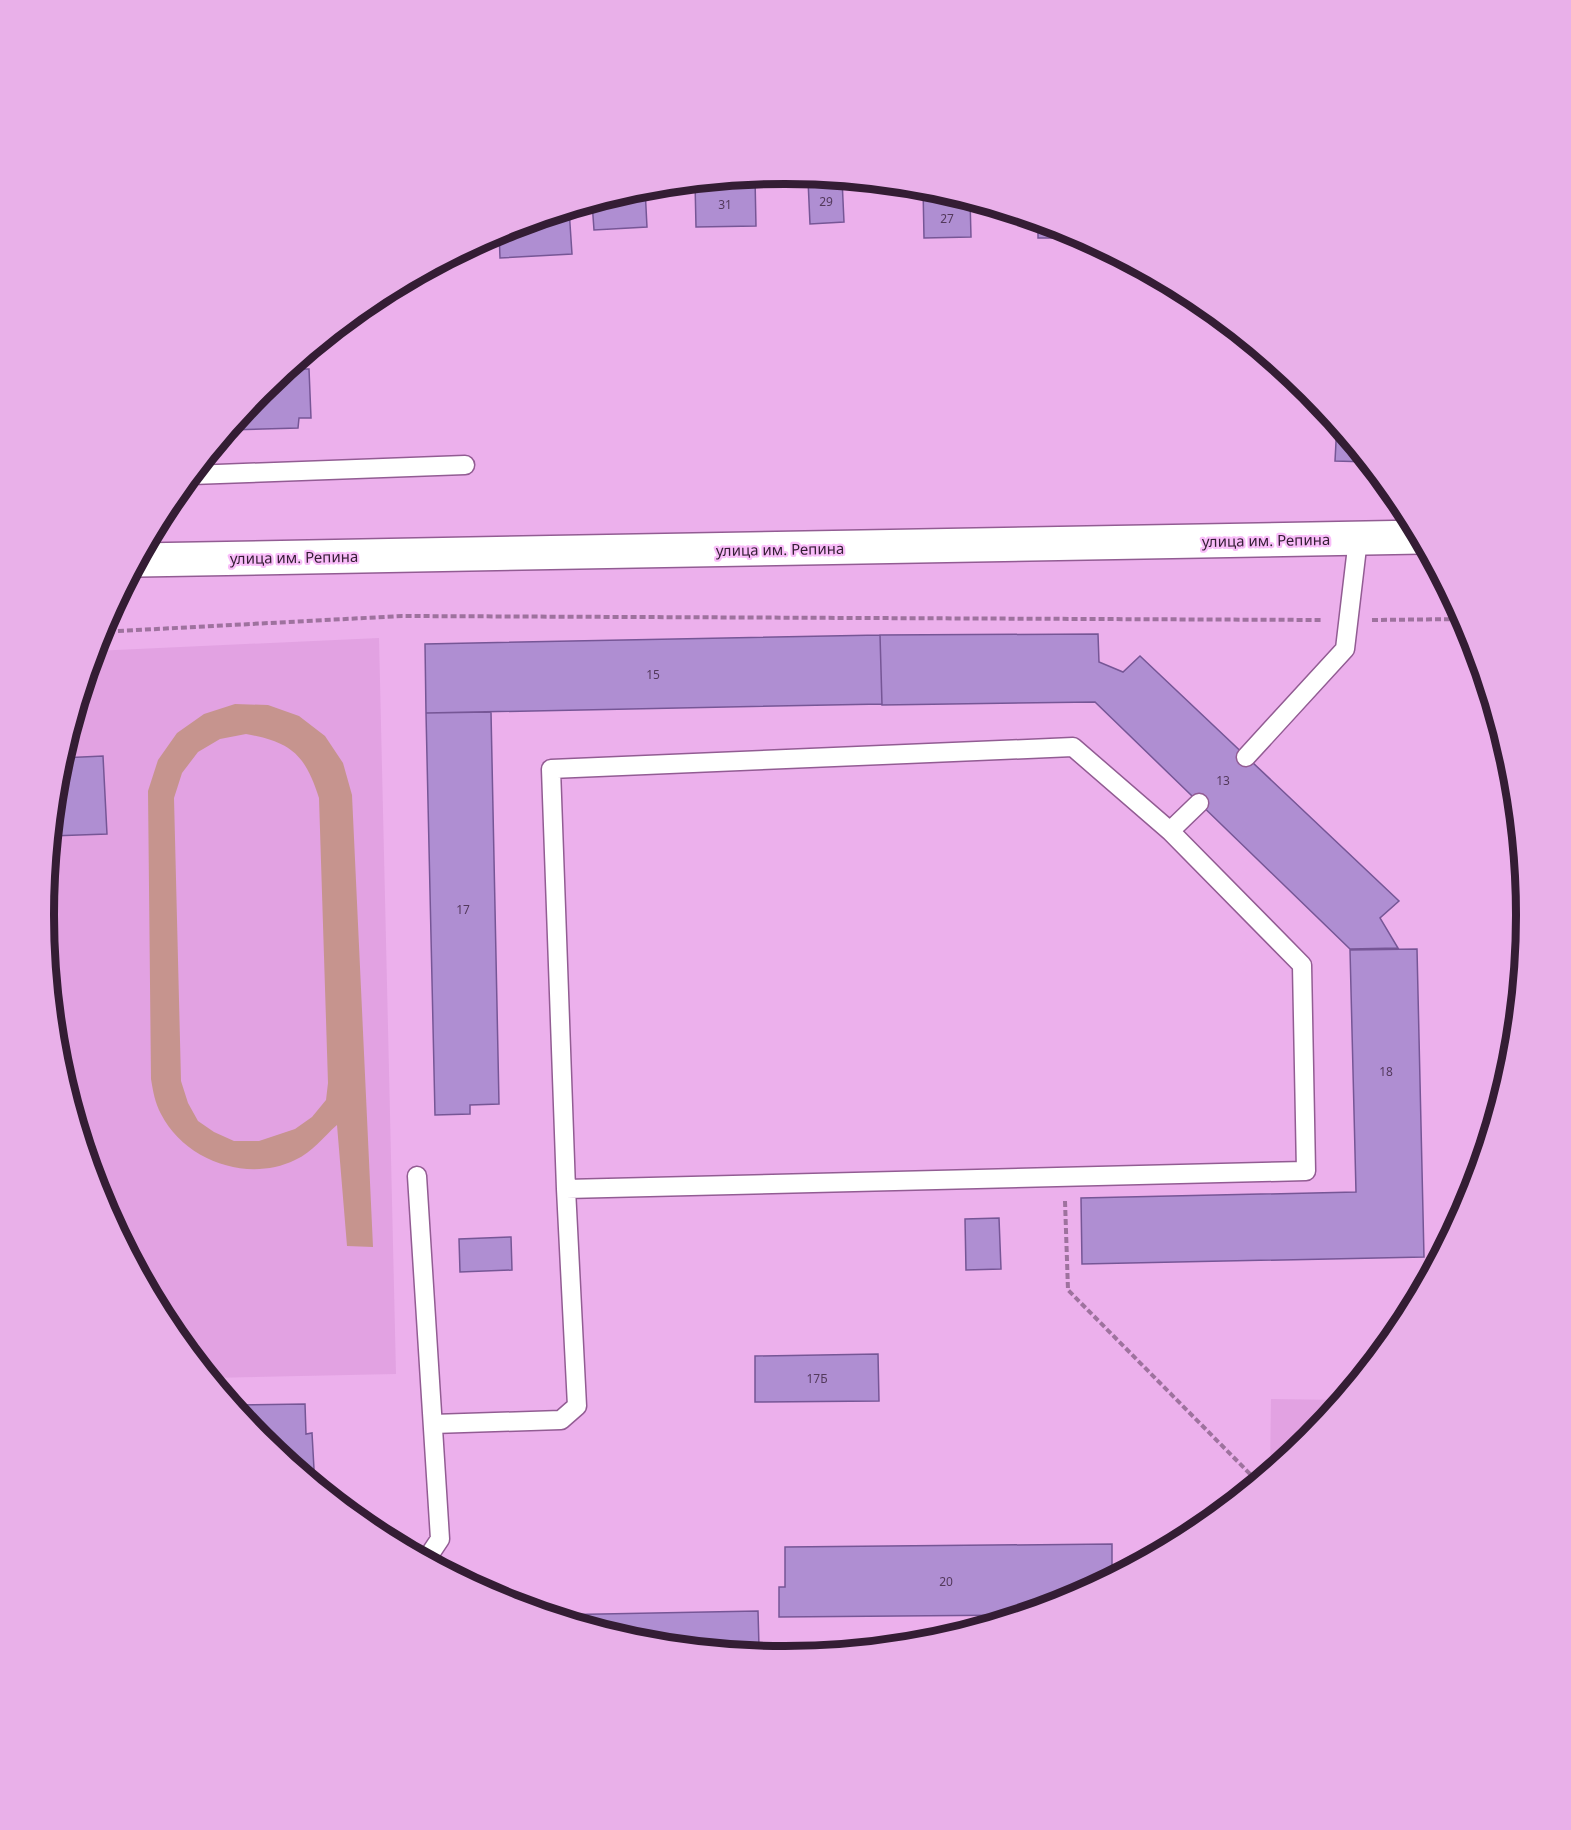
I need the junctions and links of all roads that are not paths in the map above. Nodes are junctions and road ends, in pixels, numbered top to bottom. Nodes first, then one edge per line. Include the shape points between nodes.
1 (465, 465) dead end
2 (202, 475) edge
3 (1412, 537) edge
4 (1358, 538) junction
5 (146, 560) edge
6 (1246, 757) dead end
7 (1199, 803) dead end
8 (1170, 831) junction
9 (417, 1176) dead end
10 (566, 1189) junction
11 (433, 1424) junction
12 (430, 1554) edge

1 - 2 lane
3 - 4 street, улица им. Репина
4 - 5 street, улица им. Репина
4 - 6 lane via 1345,650
7 - 8 lane
8 - 10 lane via 1073,747 551,769
8 - 10 lane via 1302,965 1306,1171
9 - 11 lane
10 - 11 lane via 577,1406 561,1420
11 - 12 lane via 440,1539

